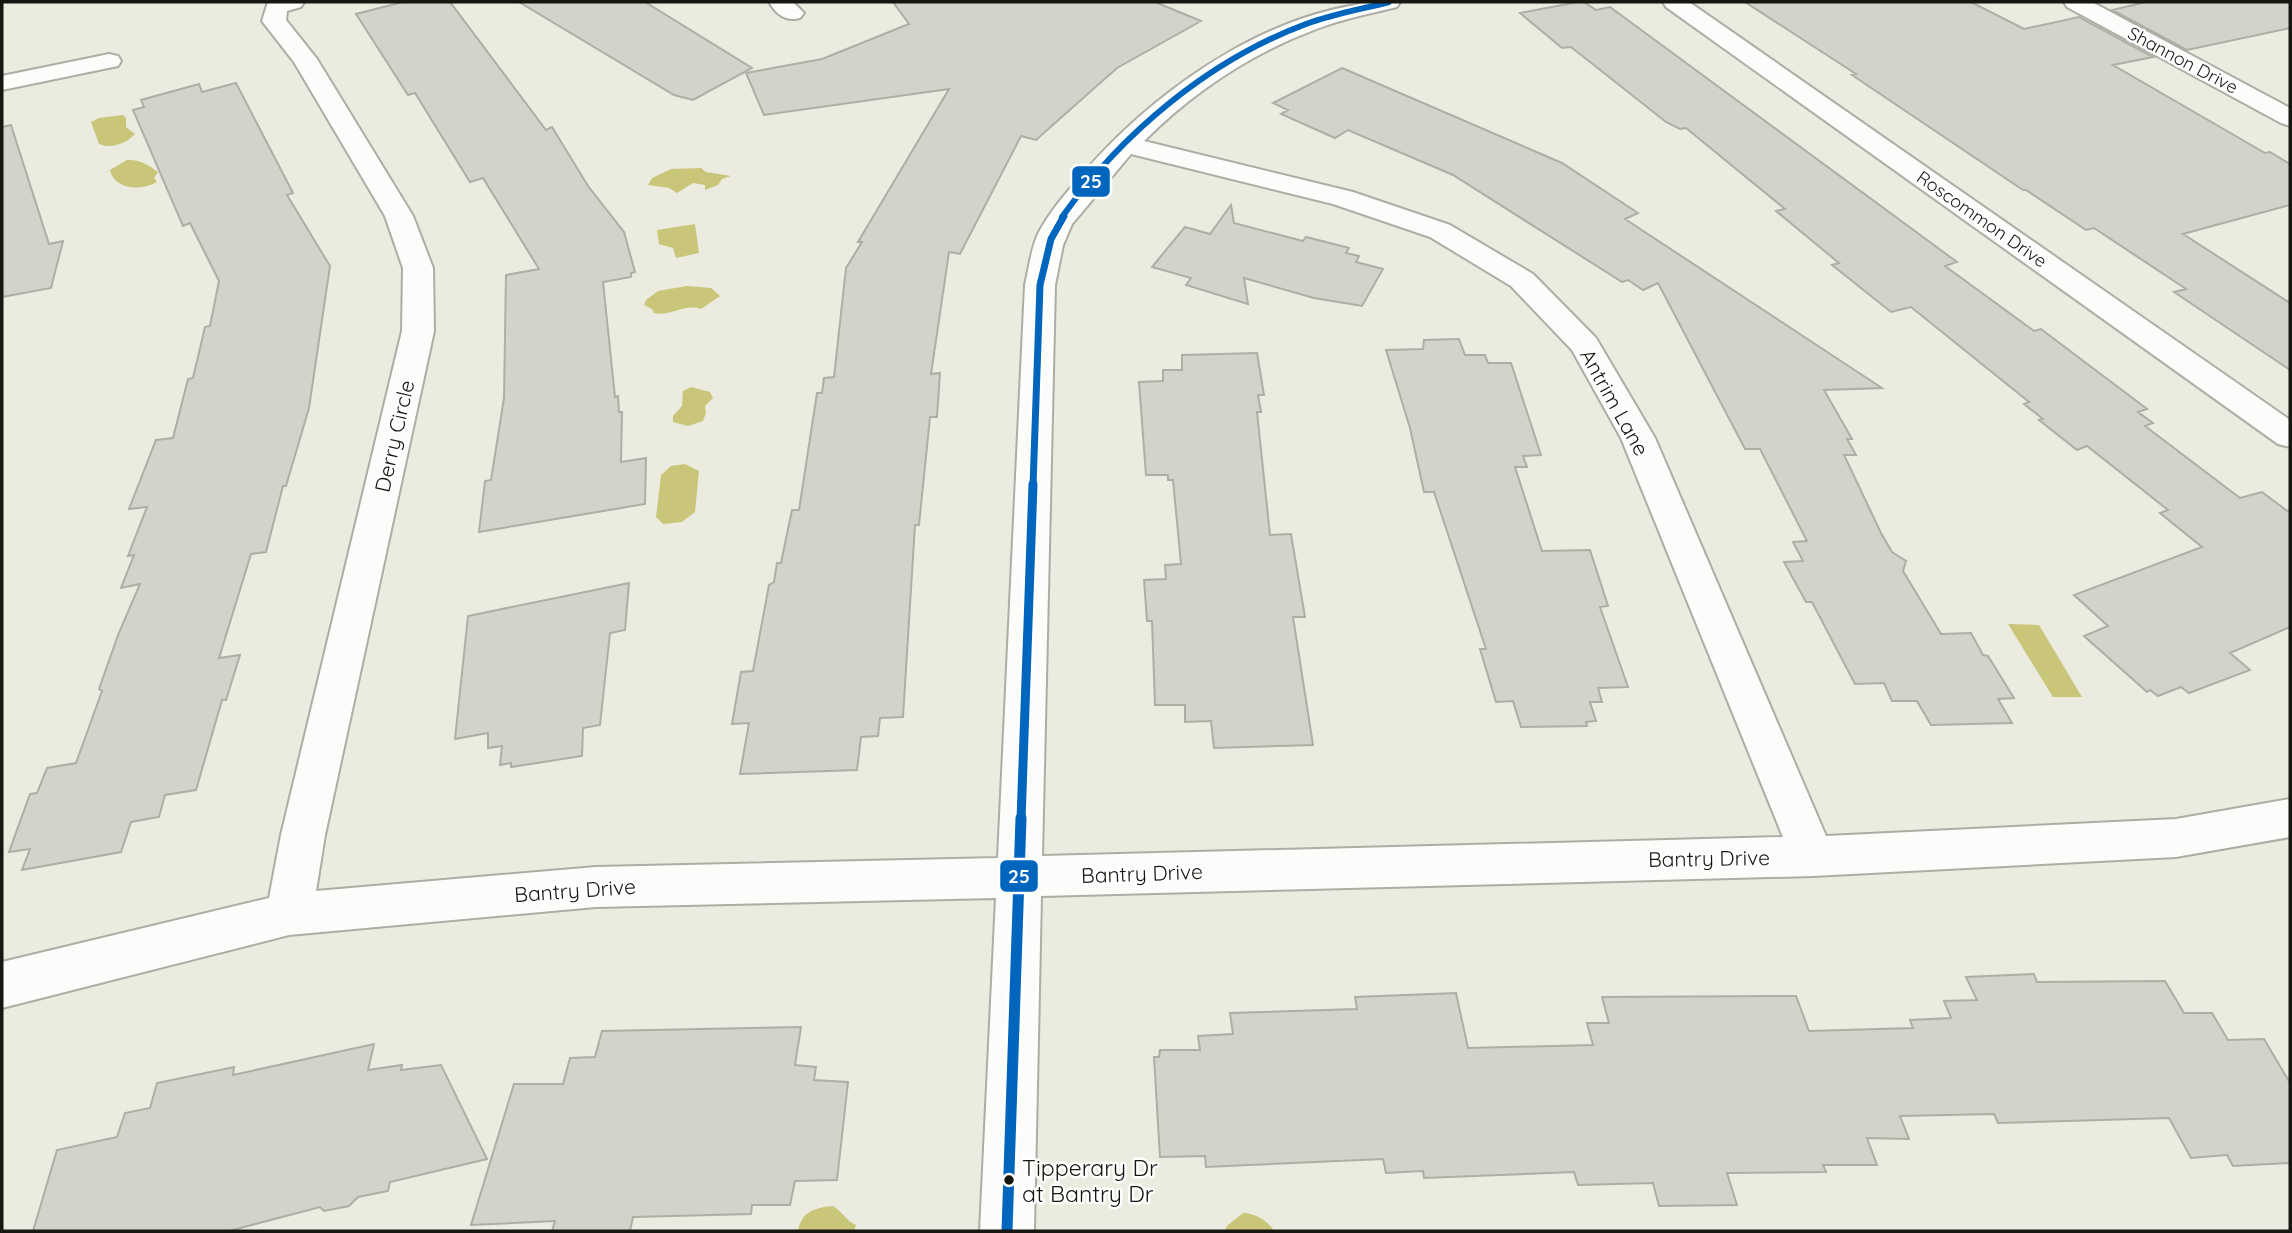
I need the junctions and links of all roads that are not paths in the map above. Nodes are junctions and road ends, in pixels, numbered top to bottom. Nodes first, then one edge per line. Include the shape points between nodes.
1 (293, 2) edge
2 (1389, 2) edge
3 (1674, 2) edge
4 (2075, 2) edge
5 (109, 61) dead end
6 (2, 83) edge
7 (2290, 118) edge
8 (1124, 145) junction
9 (2290, 436) edge
10 (2290, 818) edge
11 (1813, 856) junction
12 (1020, 877) junction
13 (289, 914) junction
14 (2, 985) edge
15 (1007, 1231) edge

1 - 13 street, Derry Circle via 276,8 274,22 305,59 399,216 418,268 418,331
2 - 8 street via 1297,15 1262,44 1207,74 1158,110
3 - 9 street, Roscommon Drive
4 - 7 street, Shannon Drive
5 - 6 street
8 - 11 street, Antrim Lane via 1343,198 1440,231 1522,280 1585,345 1638,438
8 - 12 street via 1080,194 1053,234 1040,285
10 - 11 street, Bantry Drive via 2176,838
11 - 12 street, Bantry Drive
12 - 13 street, Bantry Drive via 596,887
12 - 15 street
13 - 14 street, Bantry Drive

